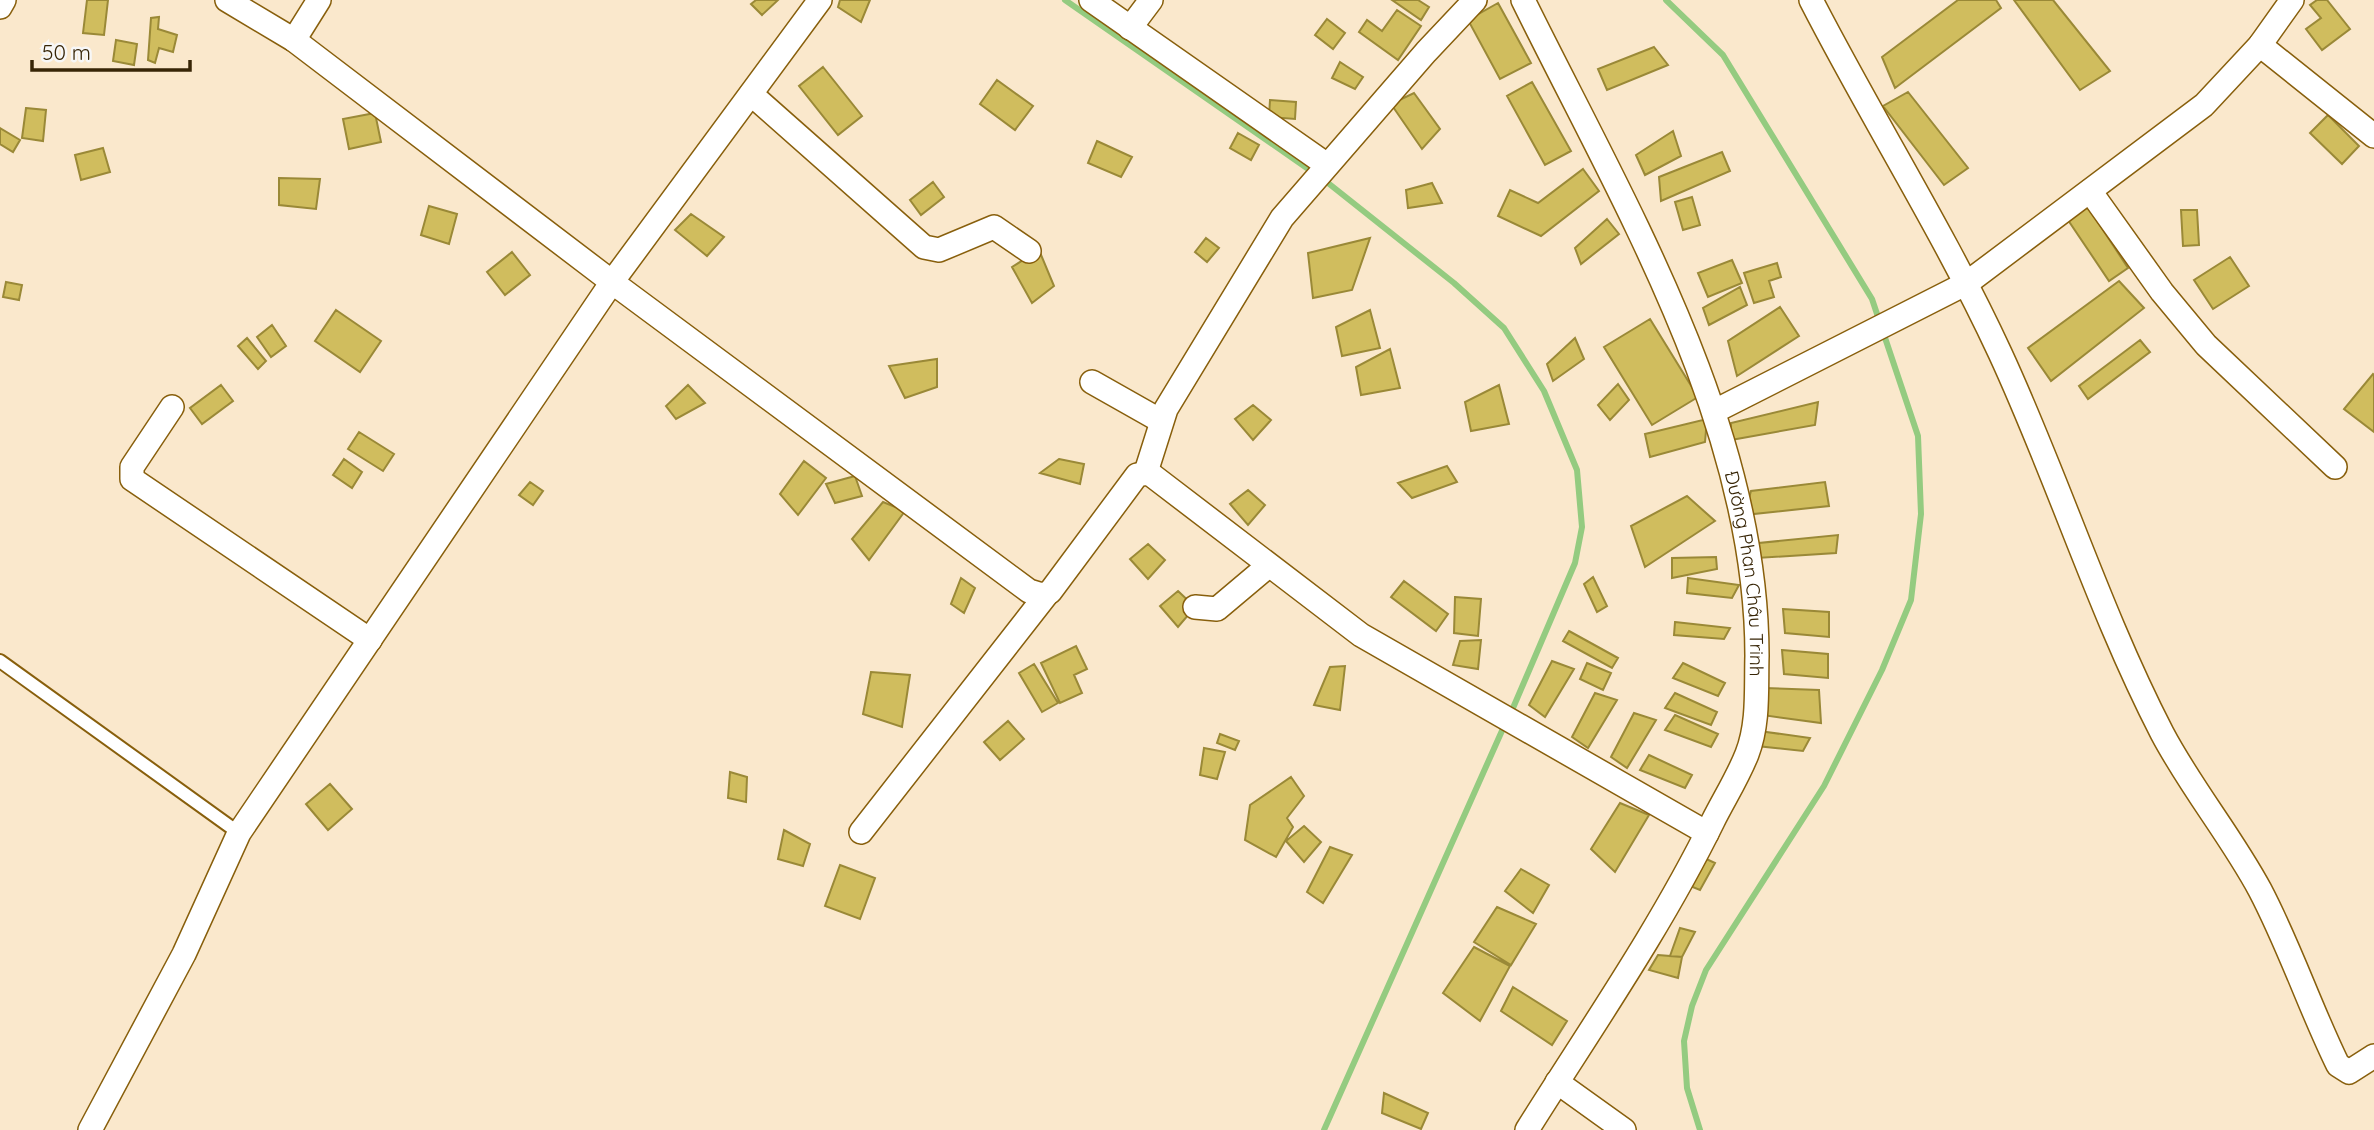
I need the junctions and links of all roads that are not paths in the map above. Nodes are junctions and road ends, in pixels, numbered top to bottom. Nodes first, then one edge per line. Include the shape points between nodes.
1 (4, 0) edge
2 (227, 0) edge
3 (319, 0) edge
4 (820, 0) edge
5 (1091, 0) edge
6 (1151, 0) edge
7 (1475, 0) edge
8 (1522, 0) edge
9 (1811, 0) edge
10 (2292, 0) edge
11 (0, 7) edge
12 (1130, 27) junction
13 (294, 40) junction
14 (2260, 45) junction
15 (751, 93) junction
16 (2374, 136) edge
17 (1326, 167) junction
18 (2090, 191) junction
19 (1029, 251) dead end
20 (612, 282) junction
21 (1967, 283) junction
22 (1092, 382) dead end
23 (172, 407) dead end
24 (1714, 411) junction
25 (1161, 421) junction
26 (2335, 467) dead end
27 (1146, 472) junction
28 (1268, 566) junction
29 (1047, 594) junction
30 (1195, 607) dead end
31 (370, 640) junction
32 (0, 661) edge
33 (861, 832) dead end
34 (239, 833) junction
35 (1707, 833) junction
36 (2374, 1056) edge
37 (1557, 1082) junction
38 (90, 1130) edge
39 (1527, 1130) edge
40 (1624, 1130) edge

1 - 11 street
2 - 13 street
3 - 13 street
4 - 15 street
5 - 12 street
6 - 12 street
7 - 17 street
8 - 24 street, Đường Phan Châu Trinh via 1666,290
9 - 21 street
10 - 14 street
12 - 17 street
13 - 20 street
14 - 16 street
14 - 18 street via 2204,105
15 - 19 street via 924,247 939,250 994,227
15 - 20 street
17 - 25 street via 1282,218 1252,263
18 - 21 street
18 - 26 street via 2206,345
20 - 29 street via 1028,591
20 - 31 street
21 - 24 street
21 - 36 street via 2162,732 2197,795 2259,888 2338,1065 2350,1072
22 - 25 street
23 - 31 street via 132,467 132,479
24 - 35 street, Đường Phan Châu Trinh via 1737,494 1757,620 1756,719 1747,754
25 - 27 street
27 - 28 street
27 - 29 street via 1138,475
28 - 30 street via 1217,609
28 - 35 street via 1361,635
29 - 33 street
31 - 34 street
32 - 34 lane
34 - 38 street via 184,954
35 - 37 street, Đường Phan Châu Trinh via 1682,884
37 - 39 street, Đường Phan Châu Trinh
37 - 40 street

